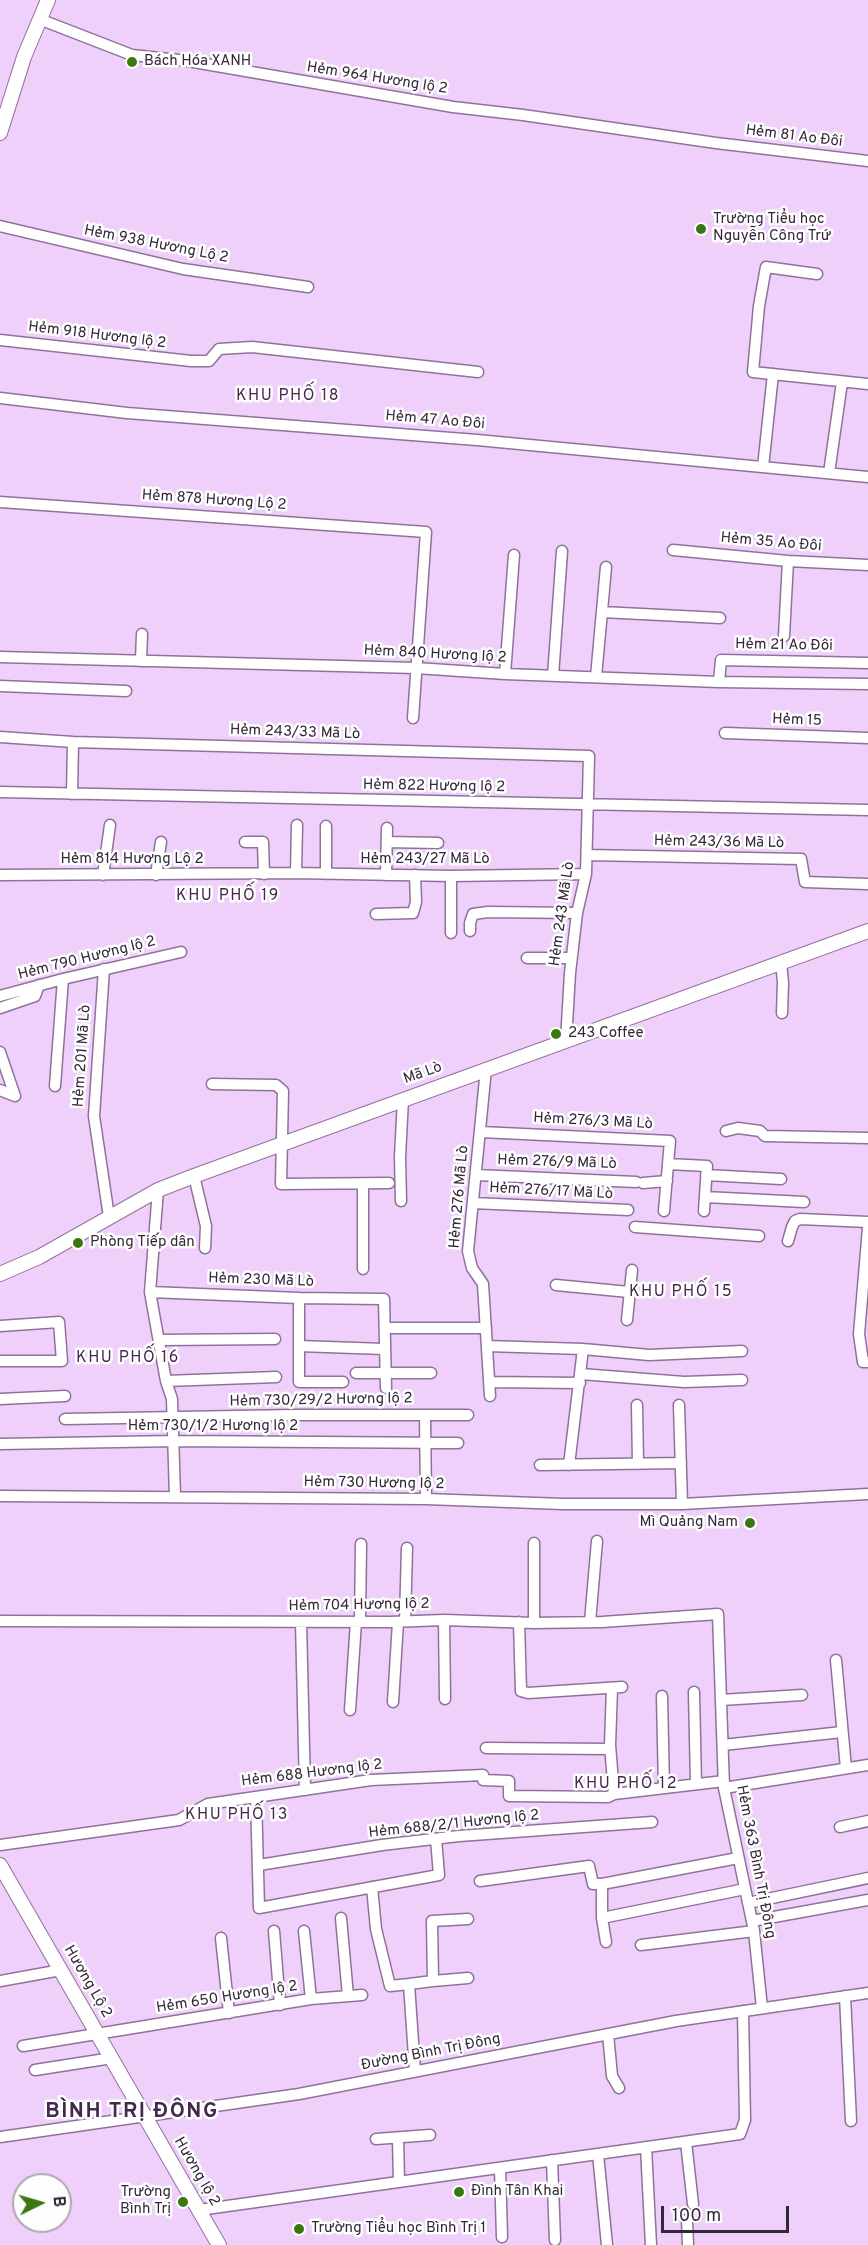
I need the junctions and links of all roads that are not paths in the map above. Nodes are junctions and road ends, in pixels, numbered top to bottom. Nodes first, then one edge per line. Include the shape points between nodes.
1 (48, 0) edge
2 (39, 19) junction
3 (2, 117) edge
4 (0, 134) edge
5 (716, 143) joint
6 (868, 161) edge
7 (0, 226) edge
8 (817, 274) dead end
9 (308, 287) dead end
10 (0, 339) edge
11 (478, 372) dead end
12 (773, 374) junction
13 (842, 382) junction
14 (868, 384) edge
15 (0, 398) edge
16 (763, 467) junction
17 (829, 473) junction
18 (868, 477) edge
19 (0, 502) edge
20 (673, 550) dead end
21 (561, 551) dead end
22 (514, 555) dead end
23 (788, 561) junction
24 (868, 566) edge
25 (606, 567) dead end
26 (602, 612) junction
27 (720, 618) dead end
28 (142, 634) dead end
29 (784, 636) dead end
30 (0, 657) edge
31 (141, 661) junction
32 (868, 663) edge
33 (416, 668) junction
34 (505, 674) junction
35 (553, 676) junction
36 (596, 677) junction
37 (719, 682) junction
38 (868, 684) edge
39 (0, 686) edge
40 (126, 691) dead end
41 (414, 718) dead end
42 (725, 733) dead end
43 (0, 737) edge
44 (868, 738) edge
45 (73, 742) junction
46 (589, 756) joint
47 (0, 792) edge
48 (72, 794) junction
49 (588, 804) junction
50 (868, 810) edge
51 (110, 825) dead end
52 (297, 825) dead end
53 (326, 826) dead end
54 (387, 828) dead end
55 (161, 842) dead end
56 (244, 842) dead end
57 (387, 842) junction
58 (438, 843) dead end
59 (587, 855) junction
60 (264, 873) junction
61 (297, 873) junction
62 (0, 874) edge
63 (156, 874) junction
64 (326, 874) junction
65 (586, 874) junction
66 (104, 875) junction
67 (386, 875) junction
68 (415, 875) junction
69 (451, 876) junction
70 (868, 885) edge
71 (577, 913) junction
72 (376, 914) dead end
73 (470, 931) dead end
74 (868, 931) edge
75 (451, 933) dead end
76 (181, 952) dead end
77 (527, 958) dead end
78 (572, 958) junction
79 (781, 963) junction
80 (104, 969) junction
81 (63, 979) junction
82 (39, 985) junction
83 (0, 996) edge
84 (0, 1008) edge
85 (782, 1013) dead end
86 (566, 1041) junction
87 (0, 1052) edge
88 (486, 1070) junction
89 (212, 1084) dead end
90 (56, 1086) dead end
91 (0, 1090) edge
92 (403, 1099) junction
93 (726, 1131) dead end
94 (481, 1132) junction
95 (868, 1138) edge
96 (281, 1143) junction
97 (668, 1164) junction
98 (476, 1175) junction
99 (706, 1175) junction
100 (194, 1176) junction
101 (781, 1179) dead end
102 (667, 1181) junction
103 (389, 1183) dead end
104 (363, 1184) junction
105 (158, 1190) junction
106 (705, 1197) junction
107 (401, 1201) dead end
108 (804, 1202) dead end
109 (473, 1203) junction
110 (628, 1210) dead end
111 (664, 1211) dead end
112 (704, 1211) dead end
113 (109, 1217) junction
114 (868, 1222) edge
115 (635, 1227) dead end
116 (868, 1228) edge
117 (759, 1236) dead end
118 (788, 1241) dead end
119 (205, 1248) dead end
120 (363, 1269) dead end
121 (632, 1270) dead end
122 (0, 1274) edge
123 (556, 1285) dead end
124 (150, 1292) junction
125 (629, 1292) junction
126 (299, 1298) junction
127 (627, 1320) dead end
128 (0, 1326) edge
129 (386, 1328) junction
130 (486, 1328) junction
131 (864, 1334) edge
132 (275, 1339) dead end
133 (159, 1340) junction
134 (299, 1346) junction
135 (487, 1346) junction
136 (384, 1349) junction
137 (583, 1349) junction
138 (742, 1351) dead end
139 (0, 1361) edge
140 (865, 1362) edge
141 (356, 1373) dead end
142 (386, 1373) junction
143 (431, 1373) dead end
144 (276, 1377) dead end
145 (581, 1378) junction
146 (742, 1380) dead end
147 (166, 1381) junction
148 (343, 1382) dead end
149 (490, 1382) junction
150 (386, 1388) dead end
151 (65, 1396) dead end
152 (490, 1396) dead end
153 (0, 1399) edge
154 (679, 1404) dead end
155 (637, 1405) dead end
156 (425, 1415) junction
157 (468, 1415) dead end
158 (174, 1418) junction
159 (65, 1419) dead end
160 (175, 1441) junction
161 (426, 1443) junction
162 (458, 1443) dead end
163 (0, 1444) edge
164 (681, 1463) junction
165 (638, 1464) junction
166 (540, 1465) dead end
167 (569, 1465) junction
168 (868, 1494) edge
169 (0, 1496) edge
170 (175, 1497) junction
171 (426, 1499) junction
172 (682, 1504) junction
173 (597, 1541) dead end
174 (534, 1543) dead end
175 (362, 1544) dead end
176 (406, 1548) dead end
177 (718, 1614) joint
178 (444, 1620) junction
179 (0, 1622) edge
180 (301, 1622) junction
181 (358, 1622) junction
182 (402, 1622) junction
183 (519, 1622) junction
184 (590, 1622) junction
185 (534, 1623) junction
186 (836, 1660) dead end
187 (694, 1692) dead end
188 (802, 1695) dead end
189 (662, 1696) dead end
190 (445, 1699) dead end
191 (721, 1700) junction
192 (393, 1702) dead end
193 (350, 1710) dead end
194 (842, 1732) junction
195 (723, 1745) junction
196 (486, 1748) dead end
197 (610, 1749) junction
198 (868, 1765) edge
199 (846, 1768) junction
200 (696, 1784) junction
201 (724, 1785) junction
202 (664, 1788) junction
203 (305, 1790) junction
204 (614, 1794) junction
205 (256, 1797) junction
206 (868, 1821) edge
207 (652, 1822) dead end
208 (840, 1827) dead end
209 (436, 1839) junction
210 (0, 1845) edge
211 (738, 1858) junction
212 (0, 1864) edge
213 (259, 1865) junction
214 (868, 1878) edge
215 (5, 1881) edge
216 (480, 1881) dead end
217 (602, 1884) junction
218 (372, 1887) junction
219 (745, 1889) junction
220 (868, 1899) edge
221 (748, 1903) junction
222 (602, 1917) junction
223 (341, 1918) dead end
224 (468, 1919) dead end
225 (753, 1926) junction
226 (274, 1931) dead end
227 (304, 1931) dead end
228 (221, 1938) dead end
229 (606, 1942) dead end
230 (641, 1945) dead end
231 (61, 1970) junction
232 (468, 1978) dead end
233 (0, 1981) edge
234 (433, 1981) junction
235 (409, 1984) junction
236 (868, 1993) edge
237 (362, 1995) dead end
238 (348, 1996) junction
239 (845, 1996) junction
240 (311, 1999) junction
241 (280, 2005) junction
242 (762, 2008) junction
243 (743, 2011) junction
244 (229, 2013) junction
245 (98, 2034) junction
246 (608, 2034) junction
247 (23, 2046) dead end
248 (112, 2058) junction
249 (35, 2070) dead end
250 (415, 2071) junction
251 (619, 2088) dead end
252 (144, 2115) junction
253 (851, 2121) dead end
254 (430, 2135) dead end
255 (0, 2137) edge
256 (398, 2138) junction
257 (376, 2139) dead end
258 (687, 2142) junction
259 (646, 2147) junction
260 (598, 2154) junction
261 (552, 2160) junction
262 (500, 2168) junction
263 (399, 2182) junction
264 (693, 2204) dead end
265 (199, 2211) junction
266 (687, 2220) dead end
267 (502, 2237) dead end
268 (555, 2240) dead end
269 (219, 2245) edge
270 (607, 2245) edge
271 (651, 2245) edge
272 (688, 2245) edge

1 - 2 main road
2 - 3 main road
2 - 5 street, Hẻm 964 Hương lộ 2 via 132,55 188,61 453,107
3 - 4 main road
5 - 6 street, Hẻm 81 Ao Đôi
7 - 9 street, Hẻm 938 Hương Lộ 2 via 183,269
8 - 12 street via 766,267 753,372
10 - 11 street, Hẻm 918 Hương lộ 2 via 191,361 209,361 219,349 252,347
12 - 13 street
12 - 16 street
13 - 14 street
13 - 17 street
15 - 16 street, Hẻm 47 Ao Đôi
16 - 17 street, Hẻm 47 Ao Đôi
17 - 18 street, Hẻm 47 Ao Đôi
19 - 33 street, Hẻm 878 Hương Lộ 2 via 426,532
20 - 23 street, Hẻm 35 Ao Đôi
21 - 35 street
22 - 34 street
23 - 24 street, Hẻm 35 Ao Đôi
23 - 29 street
25 - 26 street
26 - 27 street
26 - 36 street
28 - 31 street
30 - 31 street, Hẻm 840 Hương lộ 2
31 - 33 street, Hẻm 840 Hương lộ 2
32 - 37 street, Hẻm 21 Ao Đôi via 721,660
33 - 34 street, Hẻm 840 Hương lộ 2
33 - 41 street
34 - 35 street, Hẻm 840 Hương lộ 2
35 - 36 street, Hẻm 840 Hương lộ 2
36 - 37 street, Hẻm 840 Hương lộ 2
37 - 38 street, Hẻm 840 Hương lộ 2
39 - 40 street
42 - 44 street, Hẻm 15
43 - 45 street, Hẻm 243/33 Mã Lò
45 - 46 street, Hẻm 243/33 Mã Lò
45 - 48 street
46 - 49 street, Hẻm 243 Mã Lò
47 - 48 street, Hẻm 822 Hương lộ 2
48 - 49 street, Hẻm 822 Hương lộ 2
49 - 50 street, Hẻm 822 Hương lộ 2
49 - 59 street, Hẻm 243 Mã Lò
51 - 66 street
52 - 61 street
53 - 64 street
54 - 57 street
55 - 63 street
56 - 60 street via 263,843
57 - 58 street
57 - 67 street
59 - 65 street, Hẻm 243 Mã Lò
59 - 70 street, Hẻm 243/36 Mã Lò via 801,859 805,882
60 - 61 street, Hẻm 243/27 Mã Lò
60 - 63 street, Hẻm 814 Hương Lộ 2
61 - 64 street, Hẻm 243/27 Mã Lò
62 - 66 street, Hẻm 814 Hương Lộ 2
63 - 66 street, Hẻm 814 Hương Lộ 2
64 - 67 street, Hẻm 243/27 Mã Lò
65 - 69 street, Hẻm 243/27 Mã Lò
65 - 71 street, Hẻm 243 Mã Lò
67 - 68 street, Hẻm 243/27 Mã Lò
68 - 69 street, Hẻm 243/27 Mã Lò
68 - 72 street via 413,913
69 - 75 street
71 - 73 street via 473,914
71 - 78 street, Hẻm 243 Mã Lò
74 - 79 main road, Mã Lò
76 - 80 street, Hẻm 790 Hương lộ 2
77 - 78 street
78 - 86 street, Hẻm 243 Mã Lò
79 - 85 street
79 - 86 main road, Mã Lò
80 - 81 street, Hẻm 790 Hương lộ 2
80 - 113 street, Hẻm 201 Mã Lò via 94,1116
81 - 82 street, Hẻm 790 Hương lộ 2
81 - 90 street
82 - 83 street, Hẻm 790 Hương lộ 2
82 - 84 street via 35,996
86 - 88 main road, Mã Lò
87 - 91 street via 15,1096
88 - 92 main road, Mã Lò
88 - 94 street, Hẻm 276 Mã Lò
89 - 96 street via 280,1087 284,1104
92 - 96 main road, Mã Lò
92 - 107 street
93 - 95 street via 738,1128 760,1131 765,1136
94 - 97 street, Hẻm 276/3 Mã Lò via 670,1141
94 - 98 street, Hẻm 276 Mã Lò
96 - 100 main road, Mã Lò
96 - 104 street via 281,1184
97 - 99 street via 707,1166
97 - 102 street, Hẻm 276/3 Mã Lò
98 - 102 street, Hẻm 276/9 Mã Lò
98 - 109 street, Hẻm 276 Mã Lò
99 - 101 street
99 - 106 street
100 - 105 main road, Mã Lò
100 - 119 street via 206,1226
102 - 111 street, Hẻm 276/3 Mã Lò
103 - 104 street
104 - 120 street
105 - 113 main road, Mã Lò
105 - 124 street
106 - 108 street
106 - 112 street
109 - 110 street, Hẻm 276/17 Mã Lò
109 - 130 street, Hẻm 276 Mã Lò via 468,1251 472,1268 483,1284
113 - 122 main road, Mã Lò via 39,1257
114 - 118 street via 800,1219 795,1221
115 - 117 street
116 - 131 street
121 - 125 street
123 - 125 street
124 - 126 street, Hẻm 230 Mã Lò
124 - 133 street
125 - 127 street
126 - 129 street, Hẻm 230 Mã Lò via 384,1299
126 - 134 street
128 - 139 street via 59,1322 62,1361
129 - 130 street
129 - 136 street, Hẻm 230 Mã Lò
130 - 135 street, Hẻm 276 Mã Lò
131 - 140 street
132 - 133 street
133 - 147 street
134 - 136 street
134 - 148 street via 299,1382
135 - 137 street
135 - 149 street, Hẻm 276 Mã Lò
136 - 142 street, Hẻm 230 Mã Lò
137 - 138 street via 650,1355
137 - 145 street
141 - 142 street
142 - 143 street
142 - 150 street, Hẻm 230 Mã Lò
144 - 147 street
145 - 146 street
145 - 149 street
145 - 167 street
147 - 158 street
149 - 152 street, Hẻm 276 Mã Lò
151 - 153 street
154 - 164 street
155 - 165 street
156 - 157 street, Hẻm 730/29/2 Hương lộ 2
156 - 158 street, Hẻm 730/29/2 Hương lộ 2
156 - 161 street
158 - 159 street, Hẻm 730/29/2 Hương lộ 2
158 - 160 street
160 - 161 street, Hẻm 730/1/2 Hương lộ 2
160 - 163 street, Hẻm 730/1/2 Hương lộ 2
160 - 170 street
161 - 162 street, Hẻm 730/1/2 Hương lộ 2
161 - 171 street
164 - 165 street
164 - 172 street
165 - 167 street
166 - 167 street
168 - 172 street, Hẻm 730 Hương lộ 2
169 - 170 street, Hẻm 730 Hương lộ 2
170 - 171 street, Hẻm 730 Hương lộ 2
171 - 172 street, Hẻm 730 Hương lộ 2
173 - 184 street
174 - 185 street
175 - 181 street
176 - 182 street
177 - 184 street, Hẻm 704 Hương lộ 2
177 - 191 street, Hẻm 363 Bình Trị Đông
178 - 182 street, Hẻm 704 Hương lộ 2
178 - 183 street, Hẻm 704 Hương lộ 2
178 - 190 street
179 - 180 street, Hẻm 704 Hương lộ 2
180 - 181 street, Hẻm 704 Hương lộ 2
180 - 203 street
181 - 182 street, Hẻm 704 Hương lộ 2
181 - 193 street
182 - 192 street
183 - 185 street, Hẻm 704 Hương lộ 2
183 - 197 street via 521,1691 617,1688
184 - 185 street, Hẻm 704 Hương lộ 2
186 - 194 street
187 - 200 street
188 - 191 street
189 - 202 street
191 - 195 street, Hẻm 363 Bình Trị Đông
194 - 195 street
194 - 199 street
195 - 201 street, Hẻm 363 Bình Trị Đông
196 - 197 street
197 - 204 street
198 - 199 street
199 - 201 street
200 - 201 street
200 - 202 street
201 - 211 street, Hẻm 363 Bình Trị Đông
202 - 204 street
203 - 204 street, Hẻm 688 Hương lộ 2 via 371,1780 483,1775 483,1780 509,1781 509,1796
203 - 205 street, Hẻm 688 Hương lộ 2
205 - 210 street, Hẻm 688 Hương lộ 2 via 208,1804 179,1820
205 - 213 street
206 - 208 street
207 - 209 street, Hẻm 688/2/1 Hương lộ 2
209 - 213 street, Hẻm 688/2/1 Hương lộ 2
209 - 218 street via 439,1875
211 - 217 street
211 - 219 street, Hẻm 363 Bình Trị Đông
212 - 215 main road, Hương Lộ 2
213 - 218 street via 259,1908
214 - 221 street
215 - 231 main road, Hương Lộ 2
216 - 217 street via 588,1866 592,1884
217 - 222 street
218 - 235 street via 376,1929 390,1986
219 - 221 street, Hẻm 363 Bình Trị Đông
219 - 222 street
220 - 225 street
221 - 225 street, Hẻm 363 Bình Trị Đông
222 - 229 street
223 - 238 street
224 - 234 street via 432,1921
225 - 230 street
225 - 242 street, Hẻm 363 Bình Trị Đông
226 - 241 street
227 - 240 street
228 - 244 street
231 - 233 street
231 - 245 main road, Hương Lộ 2
232 - 234 street
234 - 235 street
235 - 250 street
236 - 239 street, Đường Bình Trị Đông
237 - 238 street, Hẻm 650 Hương lộ 2
238 - 240 street, Hẻm 650 Hương lộ 2
239 - 242 street, Đường Bình Trị Đông
239 - 253 street
240 - 241 street, Hẻm 650 Hương lộ 2
241 - 244 street, Hẻm 650 Hương lộ 2
242 - 243 street, Đường Bình Trị Đông
243 - 246 street, Đường Bình Trị Đông
243 - 258 street via 745,2120 740,2134
244 - 245 street, Hẻm 650 Hương lộ 2
245 - 247 street, Hẻm 650 Hương lộ 2
245 - 248 main road, Hương Lộ 2
246 - 250 street, Đường Bình Trị Đông
246 - 251 street via 612,2076
248 - 249 street
248 - 252 main road, Hương Lộ 2
250 - 252 street, Đường Bình Trị Đông via 299,2094
252 - 255 street, Đường Bình Trị Đông
252 - 265 main road, Hương lộ 2
254 - 256 street
256 - 257 street
256 - 263 street
258 - 259 street
258 - 264 street
259 - 260 street
259 - 271 street
260 - 261 street
260 - 270 street
261 - 262 street
261 - 268 street
262 - 263 street
262 - 267 street
263 - 265 street
265 - 269 main road, Hương lộ 2
266 - 272 street

